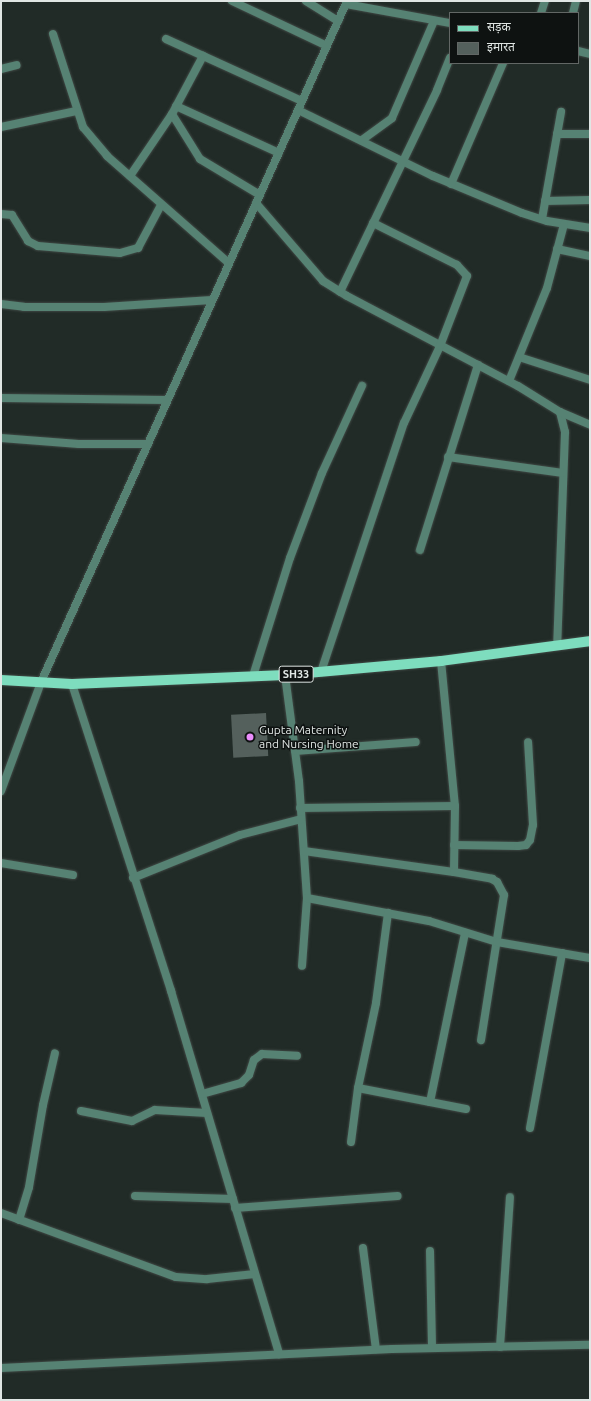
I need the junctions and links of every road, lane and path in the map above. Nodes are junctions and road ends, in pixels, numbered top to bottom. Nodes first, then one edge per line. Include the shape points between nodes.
1 (232, 1) edge
2 (306, 1) edge
3 (545, 1) edge
4 (576, 1) edge
5 (346, 2) edge
6 (541, 12) edge
7 (573, 12) edge
8 (338, 21) junction
9 (434, 21) junction
10 (449, 23) edge
11 (53, 34) dead end
12 (166, 39) dead end
13 (327, 46) junction
14 (579, 51) edge
15 (590, 54) edge
16 (203, 56) junction
17 (449, 60) edge
18 (503, 64) edge
19 (17, 65) dead end
20 (1, 69) edge
21 (302, 101) junction
22 (176, 106) junction
23 (298, 110) junction
24 (76, 111) junction
25 (561, 112) dead end
26 (172, 114) junction
27 (1, 127) edge
28 (558, 134) junction
29 (590, 134) edge
30 (362, 140) junction
31 (279, 153) junction
32 (403, 161) junction
33 (130, 176) junction
34 (451, 184) junction
35 (260, 195) junction
36 (590, 200) edge
37 (545, 201) junction
38 (256, 203) junction
39 (161, 205) junction
40 (1, 214) edge
41 (542, 219) junction
42 (373, 223) junction
43 (564, 224) junction
44 (590, 228) edge
45 (557, 249) junction
46 (590, 256) edge
47 (229, 263) junction
48 (340, 292) junction
49 (212, 300) junction
50 (1, 304) edge
51 (440, 346) junction
52 (519, 357) junction
53 (478, 365) junction
54 (590, 380) edge
55 (509, 381) junction
56 (362, 386) dead end
57 (1, 398) edge
58 (167, 400) junction
59 (560, 412) junction
60 (590, 425) edge
61 (1, 438) edge
62 (148, 444) junction
63 (448, 457) junction
64 (563, 473) junction
65 (420, 550) dead end
66 (590, 641) edge
67 (557, 646) junction
68 (441, 661) junction
69 (321, 672) junction
70 (285, 675) junction
71 (253, 676) junction
72 (1, 680) edge
73 (41, 682) junction
74 (72, 684) junction
75 (416, 742) dead end
76 (528, 742) dead end
77 (295, 751) junction
78 (1, 791) edge
79 (455, 806) junction
80 (300, 808) junction
81 (301, 819) junction
82 (454, 845) junction
83 (304, 851) junction
84 (1, 863) edge
85 (454, 872) junction
86 (73, 875) dead end
87 (133, 878) junction
88 (307, 898) junction
89 (388, 913) junction
90 (465, 933) junction
91 (496, 942) junction
92 (562, 953) junction
93 (590, 958) edge
94 (302, 966) dead end
95 (480, 1040) dead end
96 (55, 1053) dead end
97 (297, 1056) dead end
98 (358, 1088) junction
99 (202, 1094) junction
100 (430, 1102) junction
101 (466, 1109) dead end
102 (80, 1111) dead end
103 (207, 1113) junction
104 (530, 1128) dead end
105 (351, 1142) dead end
106 (135, 1196) dead end
107 (398, 1196) dead end
108 (510, 1197) dead end
109 (234, 1203) junction
110 (1, 1213) edge
111 (19, 1220) junction
112 (364, 1248) dead end
113 (430, 1251) dead end
114 (255, 1274) junction
115 (590, 1345) edge
116 (500, 1347) junction
117 (432, 1348) junction
118 (376, 1350) junction
119 (279, 1354) junction
120 (1, 1368) edge

1 - 13 street
2 - 8 street
3 - 6 street
4 - 7 street
5 - 8 street
5 - 9 street
8 - 13 street
9 - 10 street
9 - 30 street via 392,118
11 - 24 street
12 - 16 street
13 - 21 street
14 - 15 street
16 - 21 street
16 - 22 street
17 - 32 street via 438,90
18 - 34 street
19 - 20 street
21 - 23 street
22 - 26 street
22 - 31 street
23 - 30 street
23 - 31 street
24 - 27 street
24 - 33 street via 83,128
25 - 28 street
26 - 33 street
26 - 35 street via 200,159
28 - 29 street
28 - 37 street
30 - 32 street
31 - 35 street
32 - 34 street
32 - 42 street
33 - 39 street
34 - 41 street
35 - 38 street
36 - 37 street
37 - 41 street
38 - 47 street
38 - 48 street via 310,269
39 - 40 street via 138,248 120,252 38,246 28,241 12,215
39 - 47 street
41 - 43 street
42 - 48 street
42 - 51 street via 457,265 467,276
43 - 44 street
43 - 45 street
45 - 46 street
45 - 52 street via 547,288
47 - 49 street
48 - 51 street
49 - 50 street via 104,307 24,307
49 - 58 street
51 - 53 street
51 - 69 street via 404,423
52 - 54 street
52 - 55 street
53 - 55 street
53 - 63 street
55 - 59 street
56 - 71 street via 322,473 290,558
57 - 58 street
58 - 62 street
59 - 60 street
59 - 64 street via 565,432
61 - 62 street via 79,444
62 - 73 street
63 - 64 street
63 - 65 street
64 - 67 street
66 - 67 main road, SH33
67 - 68 main road, SH33
68 - 69 main road, SH33
68 - 79 street
69 - 70 main road, SH33
70 - 71 main road, SH33
70 - 77 street
71 - 74 main road, SH33
72 - 73 main road, SH33
73 - 74 main road, SH33
73 - 78 street
74 - 87 street
75 - 77 street
76 - 82 street via 533,825 530,840 526,845 518,846
77 - 80 street
79 - 80 street
79 - 82 street
80 - 81 street
81 - 83 street
81 - 87 street via 240,835
82 - 85 street
83 - 85 street
83 - 88 street
84 - 86 street
85 - 91 street via 492,879 502,888 504,895
87 - 99 street
88 - 89 street
88 - 94 street
89 - 90 street via 429,921
89 - 98 street via 376,1003
90 - 91 street
90 - 100 street
91 - 92 street
91 - 95 street
92 - 93 street
92 - 104 street
96 - 111 street via 43,1104 29,1187
97 - 99 street via 262,1054 254,1060 249,1075 241,1083
98 - 100 street
98 - 105 street
99 - 103 street
100 - 101 street
102 - 103 street via 132,1121 155,1110
103 - 109 street
106 - 109 street
107 - 109 street
108 - 116 street
109 - 114 street
110 - 111 street
111 - 114 street via 176,1277 207,1279
112 - 118 street
113 - 117 street
114 - 119 street
115 - 116 street
116 - 117 street
117 - 118 street
118 - 119 street
119 - 120 street

